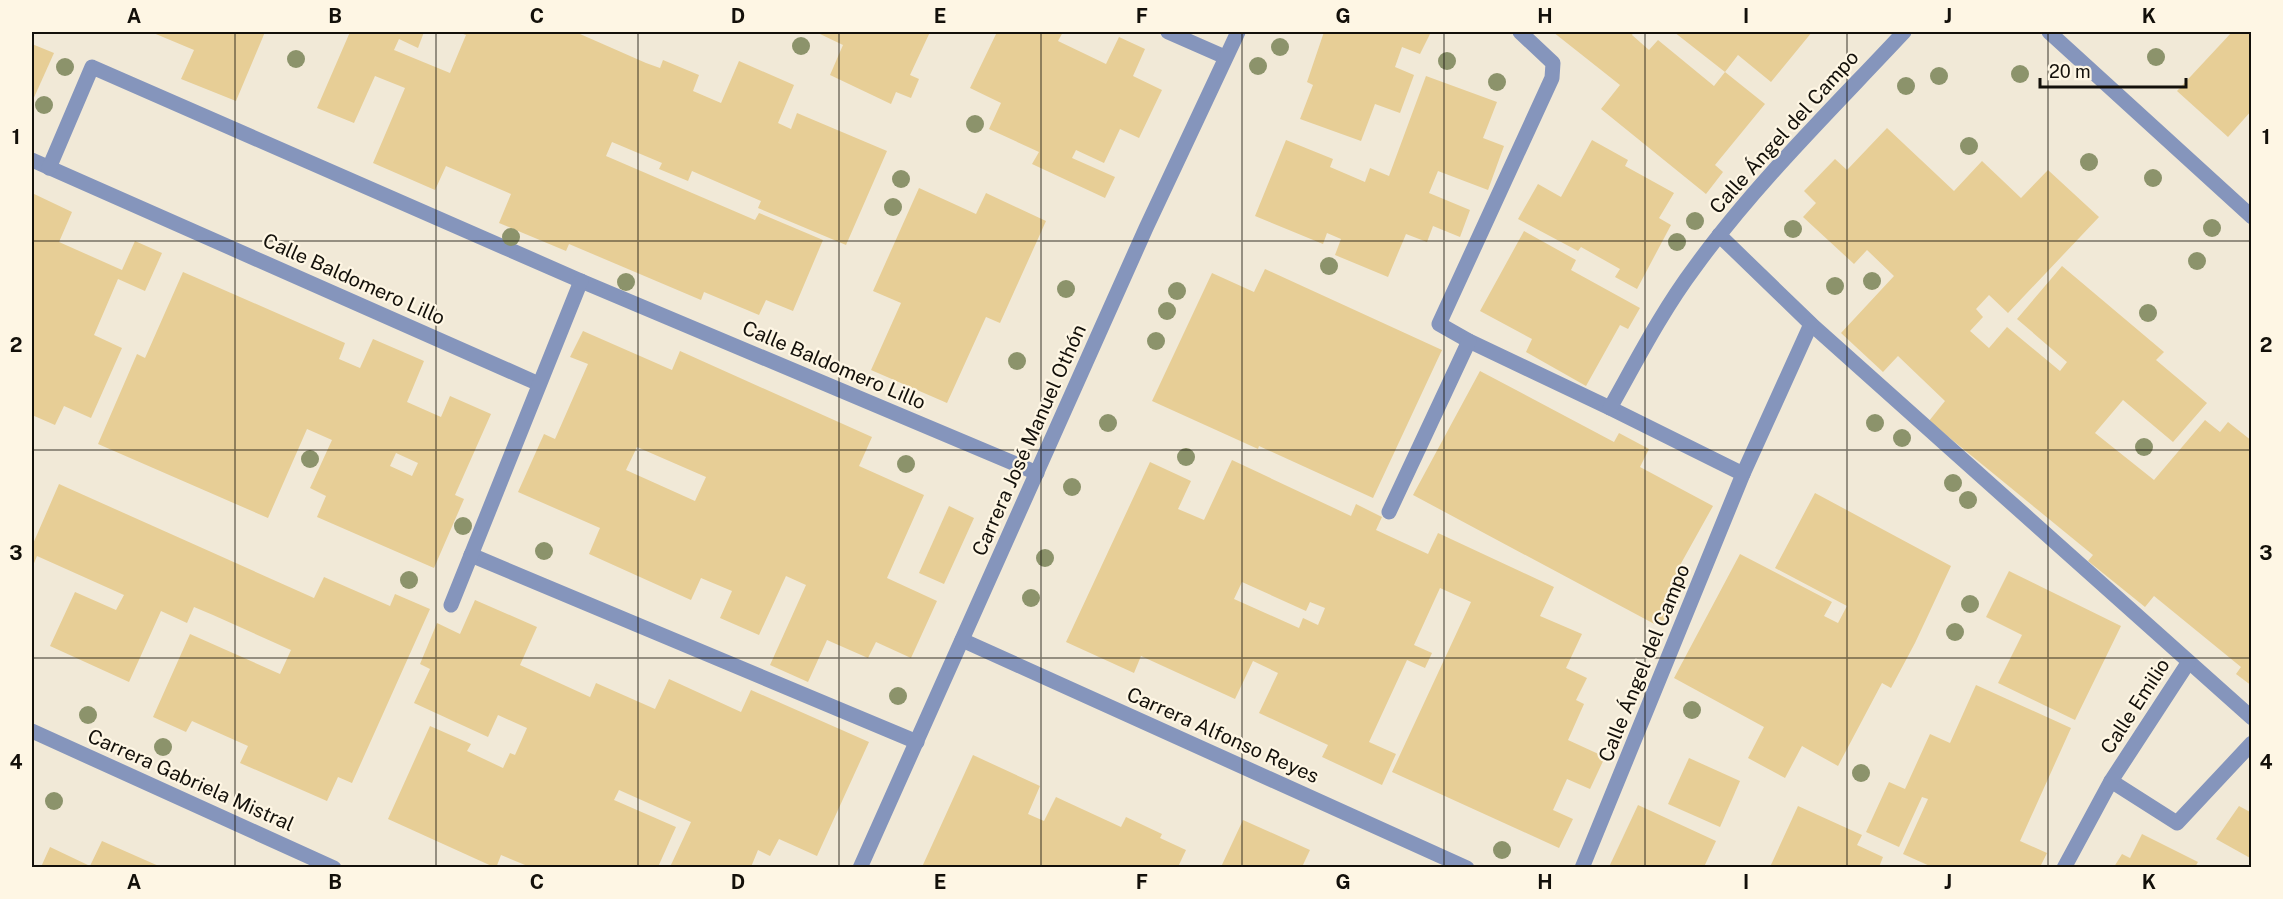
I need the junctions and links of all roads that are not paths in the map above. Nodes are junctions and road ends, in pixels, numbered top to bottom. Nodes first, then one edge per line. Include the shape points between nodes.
1 (1168, 32) edge
2 (1238, 32) edge
3 (1520, 32) edge
4 (1904, 32) edge
5 (2049, 32) edge
6 (1225, 57) junction
7 (32, 160) edge
8 (49, 168) junction
9 (2252, 217) edge
10 (1719, 235) junction
11 (581, 281) junction
12 (1811, 324) junction
13 (1469, 341) junction
14 (539, 384) junction
15 (1610, 408) junction
16 (1037, 473) junction
17 (1743, 474) junction
18 (1389, 512) dead end
19 (471, 555) junction
20 (451, 605) dead end
21 (962, 640) junction
22 (2188, 663) junction
23 (2252, 718) edge
24 (32, 731) edge
25 (917, 742) junction
26 (2252, 743) edge
27 (2111, 781) junction
28 (334, 867) edge
29 (860, 867) edge
30 (1467, 867) edge
31 (1582, 867) edge
32 (2064, 867) edge

1 - 6 street
2 - 6 street, Carrera José Manuel Othón
3 - 13 street via 1553,63 1552,78 1439,324
4 - 10 street, Calle Ángel del Campo
5 - 9 street
6 - 16 street, Carrera José Manuel Othón
7 - 8 street, Calle Baldomero Lillo
8 - 11 street, Calle Baldomero Lillo via 92,67
8 - 14 street, Calle Baldomero Lillo
10 - 12 street, Calle Ángel del Campo
10 - 15 street, Calle Ángel del Campo via 1662,316
11 - 14 street
11 - 16 street, Calle Baldomero Lillo
12 - 17 street, Calle Ángel del Campo
12 - 22 street
13 - 15 street
13 - 18 street
14 - 19 street
15 - 17 street
16 - 21 street, Carrera José Manuel Othón
17 - 31 street, Calle Ángel del Campo
19 - 20 street
19 - 25 street
21 - 25 street, Carrera José Manuel Othón
21 - 30 street, Carrera Alfonso Reyes
22 - 23 street, Calle Emilio
22 - 27 street, Calle Emilio
24 - 28 street, Carrera Gabriela Mistral
25 - 29 street, Carrera José Manuel Othón
26 - 27 street, Calle Emilio via 2177,823
27 - 32 street, Calle Emilio

